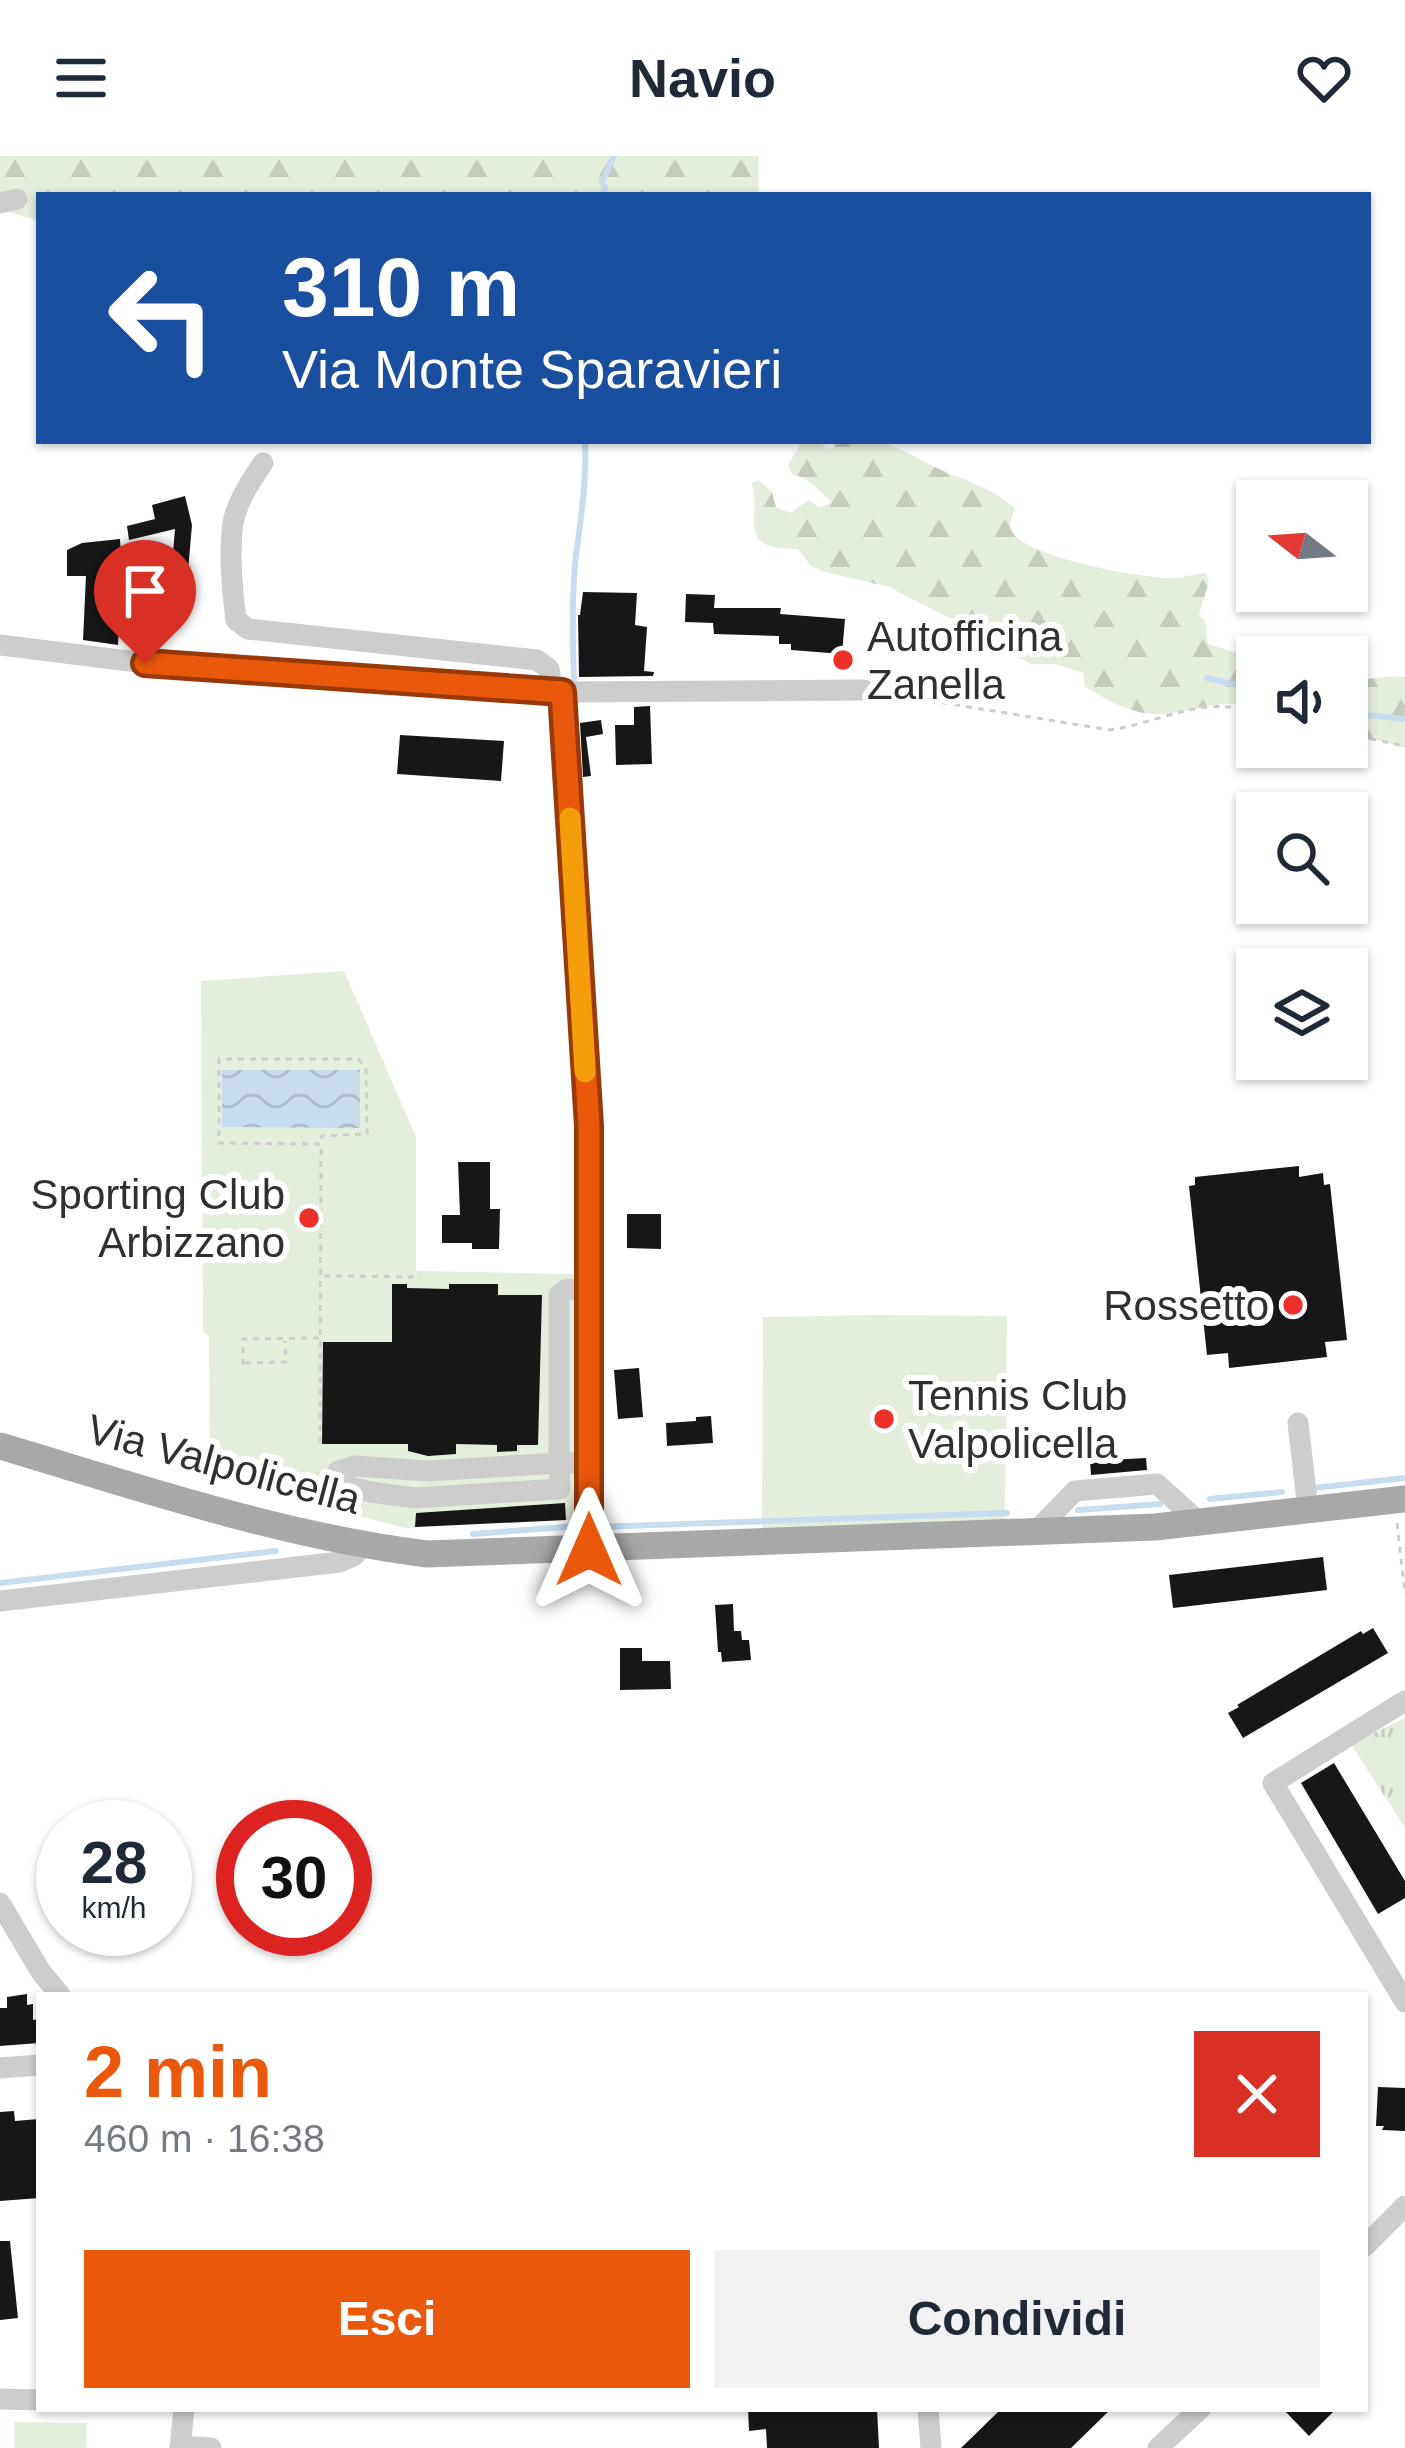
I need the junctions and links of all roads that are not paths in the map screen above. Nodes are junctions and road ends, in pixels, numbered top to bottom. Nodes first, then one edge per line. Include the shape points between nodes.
1 (263, 463) dead end
2 (0, 645) edge
3 (864, 690) road end
4 (558, 692) junction
5 (1298, 1424) dead end
6 (0, 1446) edge
7 (576, 1463) junction
8 (1400, 1500) edge
9 (1308, 1510) junction
10 (1199, 1522) junction
11 (1035, 1532) junction
12 (361, 1546) junction
13 (589, 1550) junction
14 (0, 1601) edge
15 (1405, 1701) edge
16 (0, 1903) edge
17 (58, 1992) edge
18 (1405, 2002) edge
19 (36, 2065) edge
20 (0, 2068) edge
21 (1405, 2206) edge
22 (1368, 2243) edge
23 (0, 2399) edge
24 (36, 2400) edge
25 (184, 2412) edge
26 (928, 2412) edge
27 (1197, 2412) edge
28 (180, 2447) edge
29 (212, 2448) edge
30 (931, 2448) edge
31 (1158, 2448) edge

1 - 4 street via 233,522 236,620 248,629 537,660
2 - 4 street
3 - 4 street
4 - 7 street via 589,1126 589,1288
5 - 9 street
6 - 12 main road, Via Valpolicella
7 - 7 street via 355,1466 338,1471 336,1484 416,1498 560,1489
7 - 13 street
8 - 9 main road, Via Valpolicella
9 - 10 main road, Via Valpolicella
10 - 11 main road, Via Valpolicella
10 - 11 street via 1156,1484 1075,1491
11 - 13 main road, Via Valpolicella
12 - 13 main road, Via Valpolicella via 428,1554
12 - 14 street via 340,1562
15 - 18 street via 1273,1783
16 - 17 street
19 - 20 street
21 - 22 street
23 - 24 street
25 - 28 street
26 - 30 street
27 - 31 street
28 - 29 street

